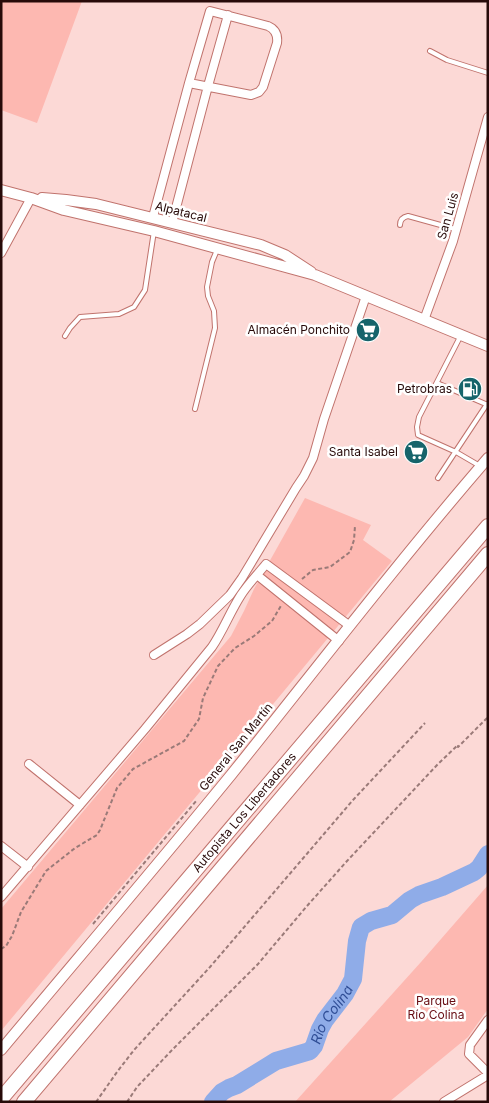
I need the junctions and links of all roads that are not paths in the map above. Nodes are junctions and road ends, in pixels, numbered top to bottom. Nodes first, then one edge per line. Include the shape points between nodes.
1 (228, 16) junction
2 (430, 51) dead end
3 (488, 73) edge
4 (189, 83) junction
5 (208, 86) junction
6 (488, 117) edge
7 (1, 190) edge
8 (32, 198) junction
9 (96, 204) junction
10 (92, 217) junction
11 (153, 218) junction
12 (172, 223) junction
13 (400, 225) dead end
14 (457, 230) junction
15 (154, 231) junction
16 (261, 245) junction
17 (218, 248) junction
18 (1, 253) edge
19 (258, 259) junction
20 (315, 275) junction
21 (366, 296) junction
22 (424, 320) junction
23 (461, 335) junction
24 (65, 336) dead end
25 (488, 346) edge
26 (437, 383) junction
27 (487, 404) edge
28 (195, 409) dead end
29 (456, 452) junction
30 (488, 458) edge
31 (480, 466) junction
32 (438, 478) dead end
33 (488, 526) edge
34 (488, 554) edge
35 (258, 575) junction
36 (350, 626) junction
37 (339, 641) junction
38 (154, 655) dead end
39 (29, 764) dead end
40 (80, 805) junction
41 (1, 846) edge
42 (28, 867) junction
43 (1, 897) edge
44 (488, 1020) edge
45 (1, 1050) edge
46 (488, 1074) edge
47 (1, 1100) edge
48 (24, 1102) edge
49 (444, 1102) edge

1 - 4 street via 210,11
1 - 5 street
1 - 5 street via 271,28 276,33 277,43 259,92 251,94
2 - 3 lane
4 - 5 street
4 - 11 street
5 - 12 street
6 - 14 street, San Luis
7 - 8 street, Alpatacal
8 - 9 street, Alpatacal
8 - 10 street, Alpatacal
8 - 18 street
9 - 10 street
9 - 11 street, Alpatacal
10 - 15 street, Alpatacal
11 - 12 street, Alpatacal
12 - 16 street, Alpatacal
13 - 14 lane via 401,220 408,216
14 - 22 street, San Luis
15 - 17 street, Alpatacal
15 - 24 lane via 145,290 134,307 119,314 80,317
16 - 19 street
16 - 20 street, Alpatacal via 290,258
17 - 19 street, Alpatacal
17 - 28 lane via 206,287 214,311 215,328
19 - 20 street, Alpatacal
20 - 21 street, Alpatacal
21 - 22 street, Alpatacal
21 - 38 street via 313,458 304,476 230,595 200,624
22 - 23 street, Alpatacal
23 - 25 street, Alpatacal
23 - 26 lane
26 - 27 lane
26 - 29 lane via 419,417 418,435
27 - 29 lane
29 - 31 lane
29 - 32 lane
30 - 31 street, General San Martín
31 - 36 street, General San Martín
33 - 47 highway, Autopista Los Libertadores
34 - 48 highway, Autopista Los Libertadores
35 - 36 street via 266,564
35 - 37 street
35 - 40 street via 241,596 212,648
36 - 37 street, General San Martín
37 - 45 street, General San Martín
39 - 40 street
40 - 42 street
41 - 42 street
42 - 43 street
44 - 46 street via 470,1045 469,1054
46 - 49 street

